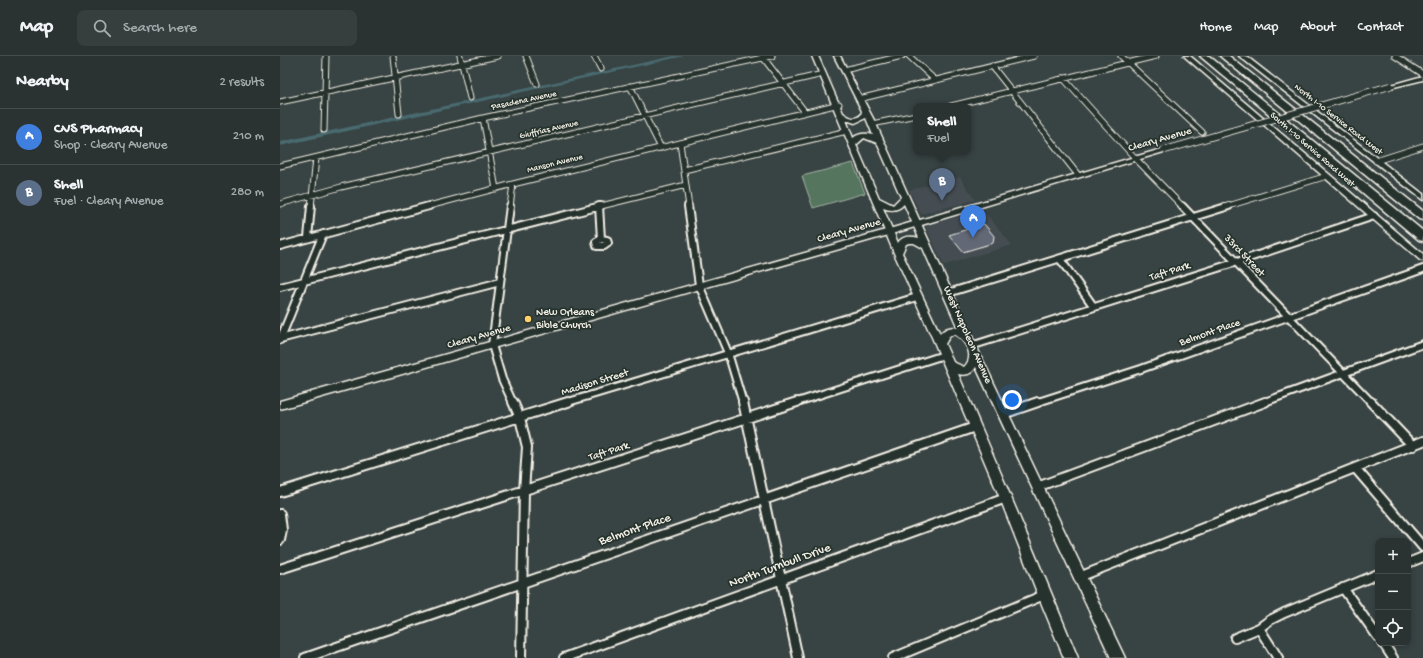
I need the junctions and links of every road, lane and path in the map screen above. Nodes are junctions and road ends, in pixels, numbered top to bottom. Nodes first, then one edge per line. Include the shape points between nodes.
1 (326, 56) edge
2 (392, 56) edge
3 (460, 56) edge
4 (498, 56) edge
5 (526, 56) edge
6 (594, 56) edge
7 (772, 56) edge
8 (816, 56) edge
9 (838, 56) edge
10 (902, 56) edge
11 (909, 56) edge
12 (1034, 56) edge
13 (1120, 56) edge
14 (1156, 56) edge
15 (1187, 56) edge
16 (1204, 56) edge
17 (1224, 56) edge
18 (1242, 56) edge
19 (1395, 56) edge
20 (763, 57) edge
21 (1128, 63) junction
22 (462, 64) junction
23 (992, 66) junction
24 (601, 69) dead end
25 (844, 70) junction
26 (823, 74) junction
27 (1423, 74) edge
28 (396, 77) junction
29 (1063, 78) junction
30 (1423, 78) edge
31 (935, 80) junction
32 (537, 84) dead end
33 (783, 84) junction
34 (630, 86) junction
35 (1012, 90) junction
36 (325, 92) junction
37 (470, 98) dead end
38 (859, 99) junction
39 (280, 102) edge
40 (962, 103) edge
41 (838, 104) junction
42 (865, 111) junction
43 (805, 112) junction
44 (399, 114) dead end
45 (645, 116) junction
46 (841, 116) junction
47 (913, 116) edge
48 (483, 118) junction
49 (872, 124) junction
50 (324, 130) dead end
51 (847, 131) junction
52 (1202, 132) dead end
53 (878, 141) junction
54 (680, 143) junction
55 (853, 144) junction
56 (661, 148) junction
57 (1422, 148) edge
58 (489, 152) junction
59 (316, 158) junction
60 (1136, 158) junction
61 (1376, 161) junction
62 (280, 166) edge
63 (684, 170) junction
64 (1078, 175) junction
65 (1328, 176) junction
66 (513, 184) junction
67 (686, 185) junction
68 (496, 189) junction
69 (311, 195) junction
70 (905, 197) junction
71 (1423, 198) edge
72 (877, 200) junction
73 (280, 204) edge
74 (599, 206) junction
75 (1374, 216) junction
76 (1423, 217) edge
77 (1194, 218) junction
78 (917, 223) junction
79 (507, 230) junction
80 (888, 231) junction
81 (323, 234) junction
82 (1423, 237) edge
83 (308, 238) junction
84 (601, 239) dead end
85 (280, 246) edge
86 (928, 247) junction
87 (898, 253) junction
88 (1423, 258) edge
89 (1060, 259) junction
90 (1237, 262) junction
91 (1423, 269) edge
92 (304, 281) junction
93 (500, 282) junction
94 (699, 286) junction
95 (280, 287) edge
96 (948, 293) junction
97 (917, 297) junction
98 (1094, 307) junction
99 (1289, 317) junction
100 (280, 340) edge
101 (492, 344) junction
102 (1423, 344) edge
103 (971, 345) junction
104 (728, 353) junction
105 (944, 354) junction
106 (1344, 374) junction
107 (280, 404) edge
108 (1003, 414) junction
109 (520, 418) junction
110 (746, 420) junction
111 (975, 427) junction
112 (1423, 441) edge
113 (1413, 446) junction
114 (1356, 469) junction
115 (1038, 487) junction
116 (524, 491) junction
117 (280, 492) edge
118 (1006, 498) junction
119 (763, 499) junction
120 (280, 514) edge
121 (280, 540) edge
122 (1423, 547) edge
123 (1423, 557) edge
124 (1411, 561) edge
125 (280, 569) edge
126 (1375, 575) edge
127 (1079, 577) junction
128 (780, 579) junction
129 (522, 583) junction
130 (1343, 588) junction
131 (1044, 595) junction
132 (1259, 628) junction
133 (1375, 633) edge
134 (1235, 638) dead end
135 (1385, 646) edge
136 (305, 658) edge
137 (521, 658) edge
138 (564, 658) edge
139 (798, 658) edge
140 (893, 658) edge
141 (1071, 658) edge
142 (1118, 658) edge
143 (1278, 658) edge
144 (1394, 658) edge

1 - 36 street
2 - 28 street
3 - 22 street
4 - 22 street
5 - 32 street
6 - 24 street
7 - 20 street, Pasadena Avenue
8 - 26 main road
9 - 25 main road, West Napoleon Avenue
10 - 25 street
11 - 31 street
12 - 23 street
13 - 21 street
14 - 21 street
15 - 65 street, South I-10 Service Road West
16 - 82 highway
17 - 76 highway
18 - 61 street, North I-10 Service Road West
19 - 27 street
20 - 33 street
20 - 34 street, Pasadena Avenue
21 - 29 street
21 - 52 street
22 - 28 street
22 - 37 street
23 - 31 street
23 - 35 street
25 - 38 main road, West Napoleon Avenue
26 - 33 street, Giuffrias Avenue
26 - 41 main road
28 - 36 street
28 - 44 street
29 - 35 street
29 - 60 street, 33rd Street
30 - 60 street, Cleary Avenue, bridge
31 - 38 street
33 - 43 street
33 - 45 street, Giuffrias Avenue
34 - 45 street
34 - 48 street, Pasadena Avenue
35 - 40 street
35 - 64 street
36 - 39 street
36 - 50 street
38 - 42 main road, West Napoleon Avenue
41 - 43 street, Manson Avenue
41 - 46 main road
42 - 46 main road via 864,116 858,121
42 - 49 main road, West Napoleon Avenue
43 - 54 street, Manson Avenue
45 - 56 street
45 - 58 street, Giuffrias Avenue
46 - 51 main road
47 - 49 street
48 - 58 street
48 - 59 street, Pasadena Avenue
49 - 53 main road, West Napoleon Avenue
51 - 55 main road
51 - 63 street
53 - 55 main road via 872,136 865,135 858,136
53 - 70 main road, West Napoleon Avenue
54 - 56 street, Manson Avenue
54 - 63 street
55 - 72 main road
56 - 66 street, Manson Avenue
57 - 61 street
58 - 68 street
58 - 69 street, Giuffrias Avenue
59 - 62 street, Pasadena Avenue
59 - 69 street
60 - 64 street, Cleary Avenue
60 - 77 street, 33rd Street
61 - 71 street, North I-10 Service Road West
63 - 67 street
64 - 78 street, Cleary Avenue
65 - 75 street, South I-10 Service Road West
65 - 77 street
66 - 68 street, Manson Avenue
66 - 79 street
67 - 74 street
67 - 94 street
68 - 81 street, Manson Avenue
69 - 73 street, Giuffrias Avenue
69 - 83 street
70 - 72 main road via 899,206 895,207
70 - 78 main road, West Napoleon Avenue
72 - 80 main road
74 - 79 street
74 - 84 street
75 - 88 street, South I-10 Service Road West
75 - 90 street, Taft Park
77 - 89 street
77 - 90 street, 33rd Street
78 - 80 street, Cleary Avenue
78 - 86 main road, West Napoleon Avenue
79 - 92 street
79 - 93 street
80 - 87 main road
80 - 94 street, Cleary Avenue
81 - 83 street, Manson Avenue
81 - 92 street
83 - 85 street, Manson Avenue
86 - 87 main road via 909,239 903,242
86 - 96 main road, West Napoleon Avenue
87 - 97 main road
89 - 96 street
89 - 98 street
90 - 98 street, Taft Park
90 - 99 street, 33rd Street
91 - 99 street, Belmont Place
92 - 95 street
92 - 100 street
93 - 100 street
93 - 101 street
94 - 101 street, Cleary Avenue
94 - 104 street
96 - 103 main road, West Napoleon Avenue
97 - 104 street, Madison Street
97 - 105 main road
98 - 103 street, Taft Park
99 - 106 street, 33rd Street
99 - 108 street, Belmont Place
101 - 107 street, Cleary Avenue
101 - 109 street via 502,379
102 - 106 street
103 - 105 main road via 957,331 948,331 945,333
103 - 105 main road via 973,364 966,371 955,369
103 - 108 main road, West Napoleon Avenue
104 - 109 street, Madison Street
104 - 110 street
105 - 110 street, Taft Park
105 - 111 main road
106 - 113 street, 33rd Street
106 - 115 street
108 - 115 main road, West Napoleon Avenue
109 - 116 street via 527,448
109 - 117 street, Madison Street
110 - 116 street, Taft Park
110 - 119 street
111 - 118 main road
111 - 119 street, Belmont Place
112 - 113 street
113 - 114 street
114 - 122 street
114 - 127 street
115 - 127 main road, West Napoleon Avenue
116 - 125 street, Taft Park
116 - 129 street
118 - 128 street, North Turnbull Drive
118 - 131 main road
119 - 128 street
119 - 129 street, Belmont Place
120 - 121 street
123 - 124 street
126 - 130 street
127 - 142 main road, West Napoleon Avenue
128 - 138 street, North Turnbull Drive
128 - 139 street
129 - 136 street, Belmont Place
129 - 137 street
130 - 132 street via 1270,620
130 - 133 street
131 - 140 street
131 - 141 main road
132 - 134 street
132 - 143 street
135 - 144 street

